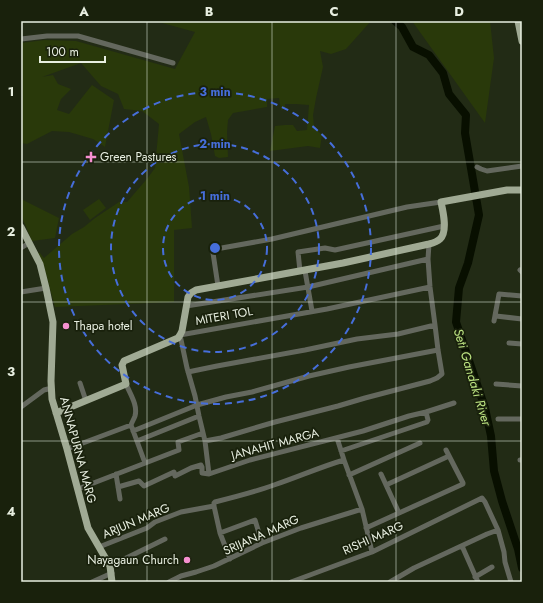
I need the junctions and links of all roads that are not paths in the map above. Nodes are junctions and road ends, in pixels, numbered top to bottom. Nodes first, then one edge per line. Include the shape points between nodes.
1 (518, 21) edge
2 (21, 39) edge
3 (522, 41) edge
4 (173, 63) dead end
5 (522, 166) edge
6 (477, 167) dead end
7 (522, 190) edge
8 (441, 202) junction
9 (444, 226) junction
10 (21, 227) edge
11 (29, 243) junction
12 (429, 244) junction
13 (21, 248) edge
14 (428, 259) junction
15 (303, 271) junction
16 (218, 286) junction
17 (308, 287) junction
18 (430, 287) junction
19 (46, 288) junction
20 (21, 292) edge
21 (522, 296) edge
22 (186, 306) junction
23 (312, 311) junction
24 (522, 319) edge
25 (435, 325) junction
26 (180, 335) junction
27 (508, 342) dead end
28 (522, 344) edge
29 (438, 350) junction
30 (188, 372) junction
31 (80, 383) dead end
32 (126, 384) junction
33 (496, 384) dead end
34 (522, 386) edge
35 (51, 390) junction
36 (86, 401) junction
37 (454, 403) dead end
38 (197, 405) junction
39 (21, 408) edge
40 (426, 412) junction
41 (56, 413) junction
42 (199, 416) junction
43 (522, 419) edge
44 (498, 420) dead end
45 (131, 425) junction
46 (133, 431) junction
47 (203, 433) junction
48 (337, 438) junction
49 (137, 441) junction
50 (204, 441) junction
51 (420, 443) dead end
52 (67, 449) junction
53 (446, 450) dead end
54 (341, 451) junction
55 (449, 456) junction
56 (344, 460) junction
57 (145, 463) junction
58 (116, 474) junction
59 (209, 474) junction
60 (381, 474) dead end
61 (349, 475) junction
62 (386, 485) junction
63 (118, 487) junction
64 (78, 489) junction
65 (120, 498) dead end
66 (214, 506) junction
67 (362, 509) junction
68 (399, 513) junction
69 (366, 528) junction
70 (498, 530) junction
71 (220, 533) junction
72 (165, 539) dead end
73 (262, 543) junction
74 (462, 546) junction
75 (99, 547) junction
76 (372, 552) junction
77 (230, 560) junction
78 (492, 567) dead end
79 (111, 570) junction
80 (475, 577) junction
81 (92, 582) edge
82 (112, 582) edge
83 (169, 582) edge
84 (291, 582) edge
85 (390, 582) edge
86 (478, 582) edge
87 (511, 582) edge

1 - 3 main road
2 - 4 street via 78,36
5 - 6 street via 487,171
7 - 8 main road via 507,190
8 - 9 main road
8 - 16 street via 407,207 272,239 213,250
9 - 12 main road via 441,238
9 - 15 street via 335,250 325,248 298,252
10 - 11 main road, ANNAPURNA MARG
11 - 13 street
11 - 19 main road, ANNAPURNA MARG via 40,264
12 - 14 street
12 - 15 main road
14 - 17 street, MITERI TOL
14 - 18 street
15 - 16 main road
15 - 17 street
16 - 22 main road via 191,293
17 - 22 street, MITERI TOL
17 - 23 street
18 - 23 street, MITERI TOL
18 - 25 street
19 - 20 street
19 - 35 main road, ANNAPURNA MARG via 53,322
21 - 24 street via 499,294 495,318
22 - 26 main road
23 - 26 street, MITERI TOL
25 - 29 street
25 - 30 street
26 - 30 street
26 - 32 main road, MITERI TOL via 174,340 124,361 122,365
27 - 28 street
29 - 38 street via 309,376
29 - 50 street via 442,374 430,381
30 - 38 street
31 - 36 street
32 - 36 main road
32 - 45 street via 133,398 136,414
33 - 34 street
35 - 39 street via 44,390
35 - 41 main road, ANNAPURNA MARG
36 - 41 main road
37 - 40 street, JANAHIT MARGA
38 - 42 street
38 - 46 street
40 - 48 street, JANAHIT MARGA
40 - 54 street via 428,422
41 - 52 main road, ANNAPURNA MARG
42 - 47 street
42 - 49 street
43 - 44 street
45 - 46 street
45 - 52 street
46 - 49 street
47 - 50 street
47 - 57 street via 178,442 179,450
48 - 54 street
48 - 59 street, JANAHIT MARGA via 250,460
49 - 57 street
50 - 59 street
51 - 61 street
52 - 64 main road, ANNAPURNA MARG
53 - 55 street
54 - 56 street
55 - 62 street
55 - 68 street via 463,484
56 - 61 street
56 - 66 street, ARJUN MARG via 262,489 215,502
57 - 58 street
58 - 63 street
58 - 64 street
59 - 63 street via 202,473 201,465 176,476 174,472 144,486 139,480
60 - 62 street
61 - 67 street
62 - 68 street
63 - 65 street
64 - 75 main road, ANNAPURNA MARG via 88,528
66 - 71 street
66 - 75 street, ARJUN MARG via 181,512
67 - 69 street
67 - 73 street, SRIJANA MARG
68 - 69 street
69 - 76 street
70 - 74 street
70 - 76 street, RISHI MARG via 483,498
70 - 87 street
71 - 73 street via 255,520
71 - 77 street
72 - 79 street
73 - 77 street, SRIJANA MARG
74 - 80 street
74 - 85 street
75 - 79 main road, ANNAPURNA MARG
76 - 84 street, RISHI MARG
77 - 83 street, SRIJANA MARG
78 - 80 street
79 - 81 street
79 - 82 main road
80 - 86 street

